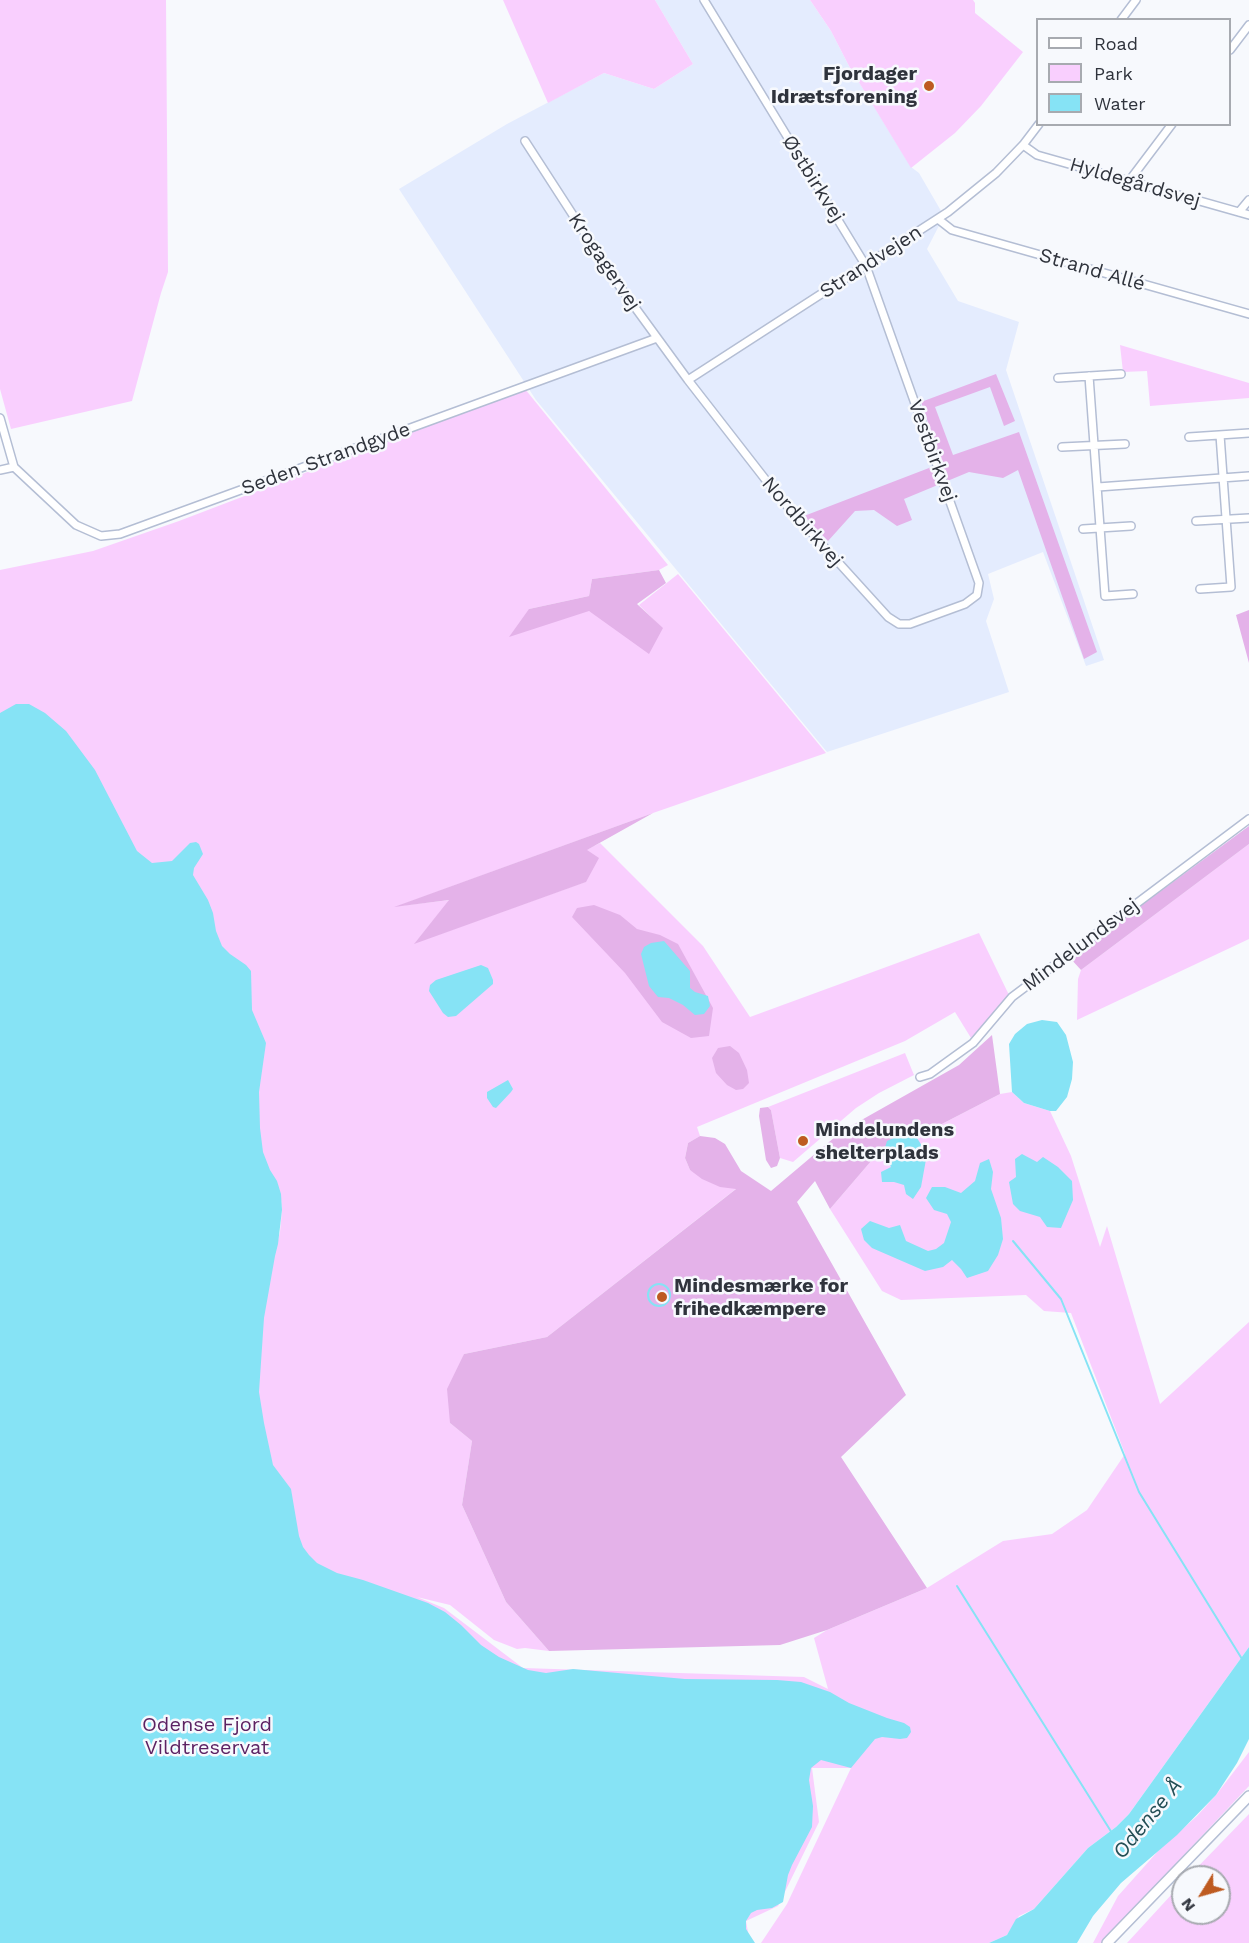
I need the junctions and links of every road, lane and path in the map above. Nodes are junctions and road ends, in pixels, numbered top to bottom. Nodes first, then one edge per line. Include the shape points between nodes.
1 (704, 0) edge
2 (1136, 0) edge
3 (1122, 18) edge
4 (1249, 25) edge
5 (1231, 49) edge
6 (1037, 126) edge
7 (1170, 126) edge
8 (525, 141) dead end
9 (1023, 145) junction
10 (1129, 181) junction
11 (1249, 200) edge
12 (1239, 212) junction
13 (1249, 215) edge
14 (938, 219) junction
15 (866, 266) junction
16 (1249, 314) edge
17 (657, 338) junction
18 (1121, 374) dead end
19 (1089, 376) junction
20 (1058, 378) dead end
21 (688, 381) junction
22 (0, 418) edge
23 (1249, 433) edge
24 (1220, 435) junction
25 (1189, 437) dead end
26 (1125, 444) dead end
27 (1094, 446) junction
28 (1062, 447) dead end
29 (14, 467) junction
30 (0, 470) edge
31 (1249, 476) edge
32 (1224, 478) junction
33 (1098, 487) junction
34 (1249, 518) edge
35 (1227, 519) junction
36 (1196, 522) dead end
37 (1131, 526) dead end
38 (1101, 528) junction
39 (1083, 529) dead end
40 (1200, 589) dead end
41 (1133, 594) dead end
42 (938, 615) joint
43 (1249, 819) edge
44 (920, 1077) dead end
45 (1249, 1796) edge
46 (1107, 1943) edge

1 - 15 street, Østbirkvej
2 - 3 street
4 - 5 street
6 - 9 street, Strandvejen
7 - 10 street
8 - 17 street, Krogagervej
9 - 10 street, Hyldegårdsvej via 1037,155
9 - 14 street, Strandvejen
10 - 12 street, Hyldegårdsvej
11 - 12 street
12 - 13 street, Hyldegårdsvej
14 - 15 street, Strandvejen
14 - 16 street, Strand Allé via 952,230
15 - 21 street, Strandvejen
15 - 42 street, Vestbirkvej via 979,583 977,595
17 - 21 street, Krogagervej
17 - 29 street, Seden Strandgyde via 120,534 101,536 76,525
18 - 19 street
19 - 20 street
19 - 27 street
21 - 42 street, Nordbirkvej via 778,497 888,617 899,624 910,624
22 - 29 street
23 - 24 street
24 - 25 street
24 - 32 street
26 - 27 street
27 - 28 street
27 - 33 street
29 - 30 street
31 - 32 street
32 - 33 street
32 - 35 street
33 - 38 street
34 - 35 street
35 - 36 street
35 - 40 street via 1231,587
37 - 38 street
38 - 39 street
38 - 41 street via 1105,596
43 - 44 street, Mindelundsvej via 1012,997 973,1044
45 - 46 street

